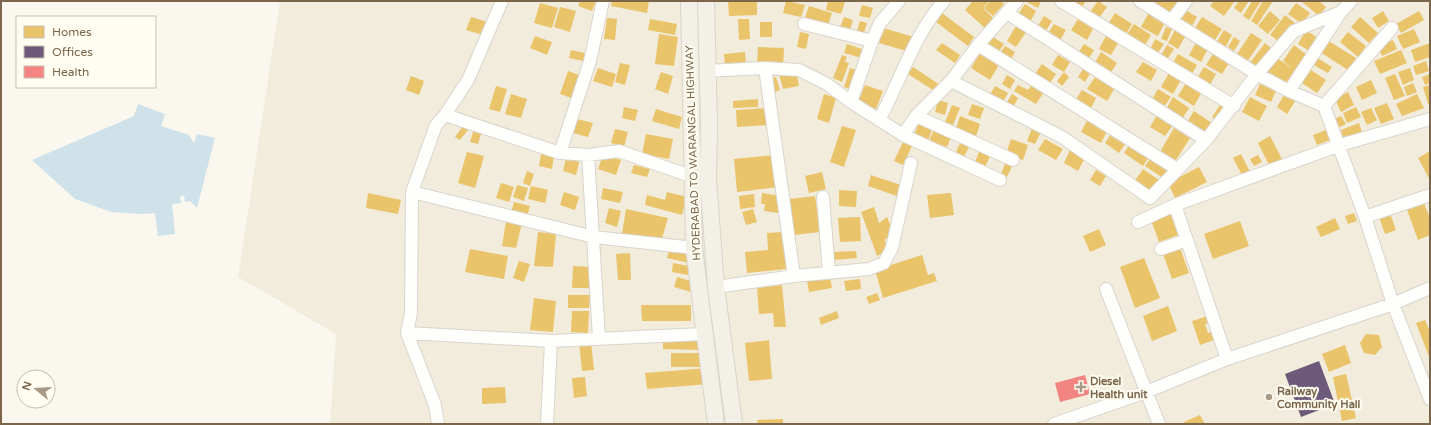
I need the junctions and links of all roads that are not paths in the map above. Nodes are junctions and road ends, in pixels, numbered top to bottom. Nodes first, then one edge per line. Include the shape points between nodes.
1 (502, 1) edge
2 (603, 1) edge
3 (689, 1) edge
4 (706, 1) edge
5 (898, 1) edge
6 (944, 1) edge
7 (1017, 1) edge
8 (1061, 1) edge
9 (1140, 1) edge
10 (1351, 1) edge
11 (1182, 2) edge
12 (1341, 12) junction
13 (1007, 13) junction
14 (1172, 20) junction
15 (804, 24) dead end
16 (1392, 28) dead end
17 (872, 41) junction
18 (978, 45) junction
19 (765, 68) junction
20 (708, 71) junction
21 (1257, 74) junction
22 (951, 81) junction
23 (1289, 91) junction
24 (850, 102) junction
25 (1234, 106) junction
26 (1324, 106) junction
27 (445, 115) junction
28 (916, 116) junction
29 (1430, 119) edge
30 (879, 120) junction
31 (903, 135) junction
32 (1206, 140) junction
33 (1340, 145) junction
34 (560, 153) junction
35 (588, 155) junction
36 (1013, 160) dead end
37 (911, 163) dead end
38 (1177, 169) junction
39 (693, 177) junction
40 (1000, 180) dead end
41 (412, 192) junction
42 (1430, 195) edge
43 (823, 197) dead end
44 (1175, 205) junction
45 (1365, 217) junction
46 (1138, 222) dead end
47 (594, 237) junction
48 (1187, 240) junction
49 (694, 248) junction
50 (1161, 249) dead end
51 (829, 273) junction
52 (794, 276) junction
53 (716, 288) junction
54 (1106, 288) dead end
55 (1430, 288) edge
56 (1393, 304) junction
57 (407, 333) junction
58 (704, 334) junction
59 (599, 338) junction
60 (551, 341) junction
61 (1228, 359) junction
62 (1425, 372) edge
63 (1146, 392) junction
64 (1430, 399) edge
65 (1058, 423) edge
66 (438, 424) edge
67 (547, 424) edge
68 (716, 424) edge
69 (734, 424) edge
70 (1160, 424) edge

1 - 27 street via 468,80
2 - 34 street via 590,60
3 - 39 main road, HYDERABAD TO WARANGAL HIGHWAY
4 - 20 main road
5 - 17 street via 880,23
6 - 30 street via 929,19 907,58
7 - 13 street
8 - 25 street
9 - 14 street
10 - 12 street
11 - 14 street
12 - 21 street via 1294,31
12 - 23 street
13 - 18 street
13 - 32 street
14 - 21 street
15 - 17 street
16 - 26 street
17 - 24 street
18 - 22 street
18 - 38 street
19 - 20 street
19 - 24 street via 799,70 827,84
19 - 52 street
20 - 53 main road via 708,179
21 - 23 street
21 - 25 street
22 - 28 street
22 - 38 street via 1062,137 1150,198
23 - 26 street
24 - 30 street
25 - 32 street
26 - 33 street
27 - 34 street
27 - 41 street via 436,126
28 - 31 street
28 - 36 street
29 - 33 street
30 - 31 street
31 - 40 street
32 - 38 street
33 - 44 street
33 - 45 street
34 - 35 street
35 - 39 street via 619,151
35 - 47 street
37 - 51 street via 892,248 884,263 869,269
39 - 49 main road, HYDERABAD TO WARANGAL HIGHWAY
41 - 47 street
41 - 57 street via 411,312
42 - 45 street
43 - 51 street
44 - 46 street
44 - 48 street
45 - 56 street
47 - 49 street
47 - 59 street
48 - 50 street
48 - 61 street
49 - 58 main road, HYDERABAD TO WARANGAL HIGHWAY
51 - 52 street
52 - 53 street
53 - 69 main road
54 - 63 street
55 - 56 street
56 - 61 street
56 - 62 street
57 - 60 street
57 - 66 street via 435,405
58 - 59 street
58 - 68 main road, HYDERABAD TO WARANGAL HIGHWAY
59 - 60 street
60 - 67 street
61 - 63 street
62 - 64 street
63 - 65 street
63 - 70 street

